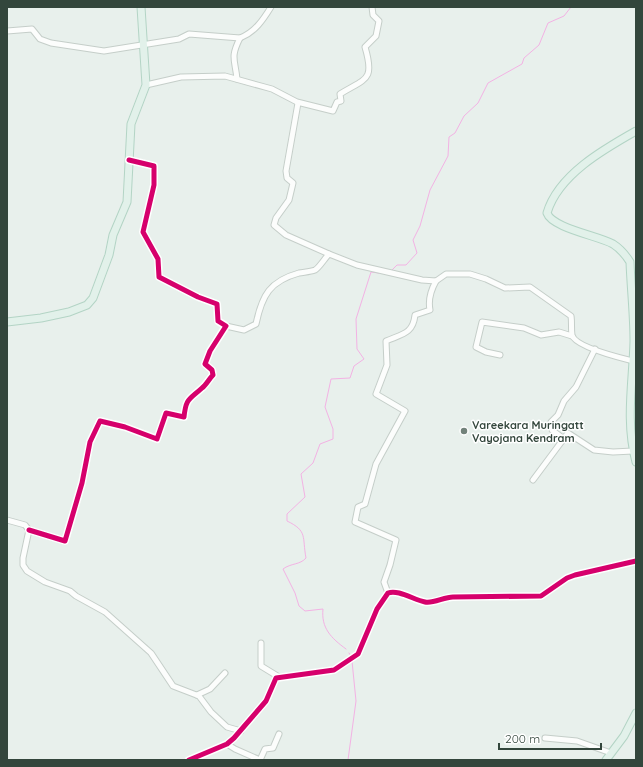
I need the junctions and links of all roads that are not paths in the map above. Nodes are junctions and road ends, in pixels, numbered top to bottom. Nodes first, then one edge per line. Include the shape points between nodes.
1 (142, 7) edge
2 (272, 7) edge
3 (372, 7) edge
4 (7, 31) edge
5 (240, 38) junction
6 (144, 44) junction
7 (237, 79) junction
8 (146, 85) junction
9 (298, 103) junction
10 (636, 131) edge
11 (129, 160) junction
12 (329, 254) junction
13 (436, 281) junction
14 (7, 322) edge
15 (226, 326) junction
16 (572, 336) junction
17 (596, 349) junction
18 (500, 355) dead end
19 (633, 361) junction
20 (564, 439) junction
21 (633, 451) junction
22 (636, 462) edge
23 (533, 480) dead end
24 (7, 520) edge
25 (29, 530) junction
26 (636, 561) edge
27 (388, 593) junction
28 (262, 643) dead end
29 (226, 672) dead end
30 (279, 677) junction
31 (197, 695) junction
32 (636, 713) edge
33 (241, 731) junction
34 (278, 734) dead end
35 (545, 738) dead end
36 (227, 744) junction
37 (611, 754) junction
38 (190, 760) edge
39 (260, 760) edge
40 (606, 760) edge

1 - 6 main road
2 - 5 street via 261,23 248,35
3 - 9 street via 373,15 379,21 376,36 365,47 369,74 363,81 340,94 341,101 337,102 333,111
4 - 6 street via 32,29 40,39 51,43 95,51
5 - 6 street via 189,34 179,39
5 - 7 street via 234,51
6 - 8 main road
7 - 8 street via 225,76 180,77
7 - 9 street via 272,89
8 - 11 main road via 131,124
9 - 12 street via 286,171 287,178 293,182 289,200 274,225 286,235
10 - 19 main road via 605,149 563,183 550,202 547,213 555,222 611,243 624,252 630,262
11 - 14 main road via 127,202 90,302 69,312
11 - 15 street via 154,166 154,185 143,232 158,259 160,277 217,304 218,321
12 - 13 street via 357,265
12 - 15 street via 316,270 276,281 266,293 256,324 244,330
13 - 16 street via 446,274 470,274 505,288 530,287 571,316
13 - 27 street via 432,288 430,310 415,314 414,324 408,332 386,340 387,365 376,394 405,411 376,464 365,504 358,507 355,522 396,540 384,582
15 - 25 street via 205,364 212,370 213,375 185,405 184,417 166,413 157,439 100,421 90,442 81,490 65,541
16 - 17 street via 576,341
16 - 18 street via 559,332 541,335 524,328 482,322 476,347
17 - 19 street
17 - 20 street via 576,386 551,422 552,430
19 - 21 main road via 629,412
20 - 21 street via 568,433 594,450
20 - 23 street
21 - 22 main road
24 - 25 street via 25,525
25 - 31 street via 23,558 23,565 27,571 45,582 70,591 105,612 151,653 173,686
26 - 27 street via 575,575 541,596 453,597 429,602
27 - 30 street via 377,609 358,654 334,670
28 - 30 street via 261,666
29 - 31 street via 210,690
30 - 33 street via 274,679 266,701
31 - 33 street via 226,727
32 - 37 main road
33 - 36 street
34 - 39 street via 275,746 265,749
35 - 37 street via 577,741
36 - 38 street
36 - 39 street
37 - 40 main road

